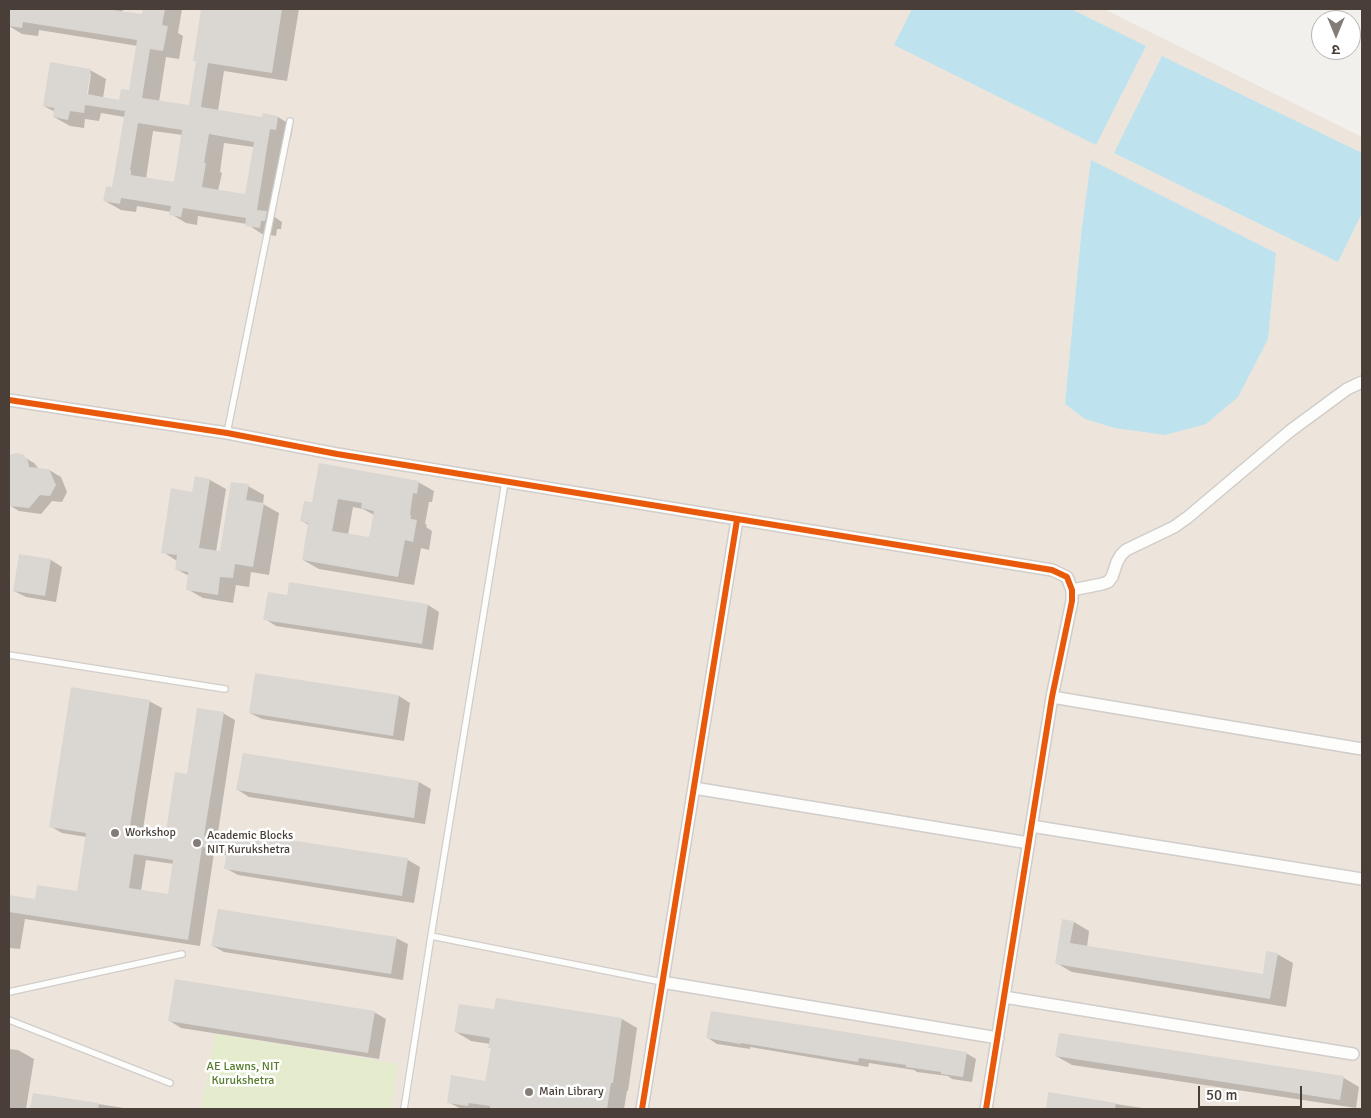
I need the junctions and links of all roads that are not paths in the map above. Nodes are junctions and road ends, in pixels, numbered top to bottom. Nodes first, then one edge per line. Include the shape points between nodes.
1 (290, 121) dead end
2 (1362, 382) edge
3 (9, 400) edge
4 (227, 432) junction
5 (505, 482) junction
6 (737, 520) junction
7 (1072, 590) junction
8 (9, 655) edge
9 (225, 689) dead end
10 (1052, 697) junction
11 (1362, 749) edge
12 (694, 788) junction
13 (1031, 826) junction
14 (1029, 843) junction
15 (1362, 879) edge
16 (431, 936) junction
17 (182, 954) dead end
18 (662, 982) junction
19 (9, 992) edge
20 (1004, 997) junction
21 (9, 1020) edge
22 (998, 1038) junction
23 (1353, 1054) dead end
24 (170, 1083) dead end
25 (404, 1109) edge
26 (642, 1109) edge
27 (986, 1109) edge

1 - 4 lane
2 - 7 street via 1347,389 1290,431 1174,527 1126,550 1108,582
3 - 4 street
4 - 5 street
5 - 6 street
5 - 16 lane
6 - 7 street via 1052,570 1067,577
6 - 12 street
7 - 10 street
8 - 9 lane
10 - 11 street
10 - 13 street
12 - 14 street
12 - 18 street
13 - 14 street
13 - 15 street
14 - 20 street
16 - 18 lane
16 - 25 lane
17 - 19 lane
18 - 22 street
18 - 26 street
20 - 22 street
20 - 23 street
21 - 24 lane
22 - 27 street

